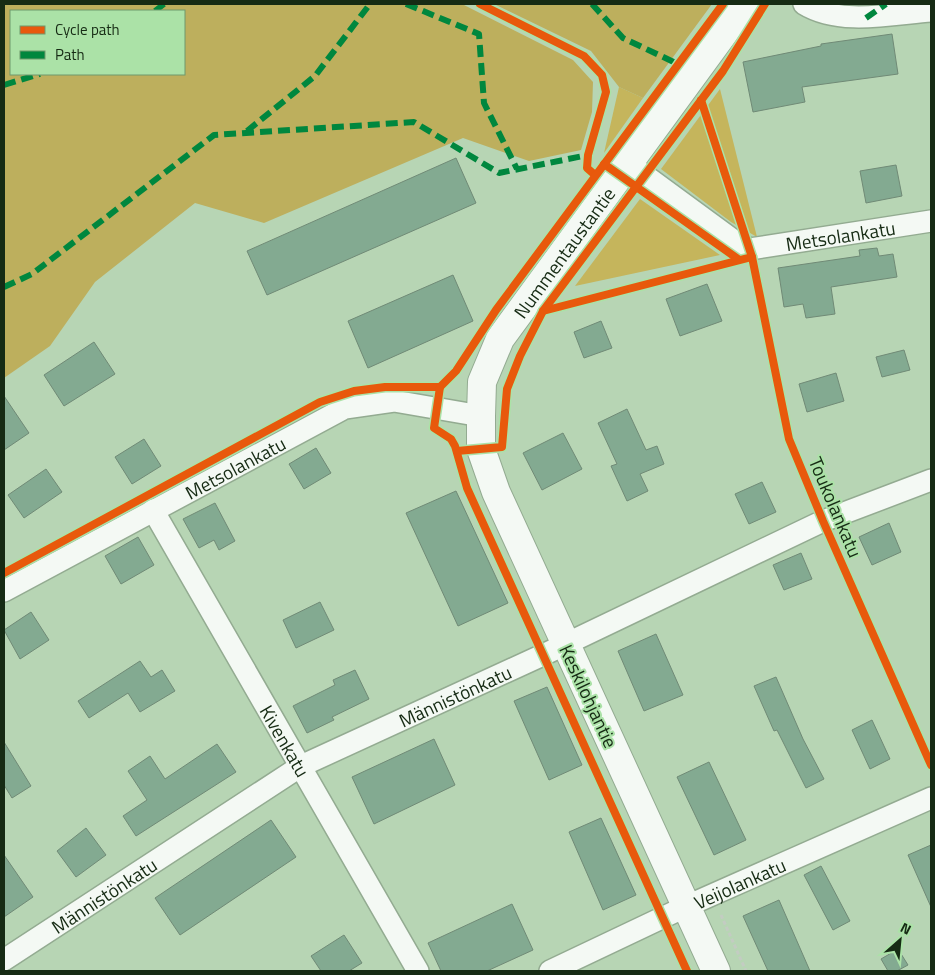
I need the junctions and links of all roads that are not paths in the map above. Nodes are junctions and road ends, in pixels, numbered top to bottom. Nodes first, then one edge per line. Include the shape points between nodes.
1 (745, 4) edge
2 (804, 4) edge
3 (931, 11) edge
4 (628, 164) junction
5 (931, 221) edge
6 (480, 416) junction
7 (931, 480) edge
8 (153, 510) junction
9 (4, 590) edge
10 (565, 644) junction
11 (301, 766) junction
12 (931, 798) edge
13 (688, 906) junction
14 (4, 960) edge
15 (418, 971) edge
16 (550, 971) edge
17 (716, 971) edge

1 - 4 street, Nummentaustantie
2 - 3 street via 866,18
4 - 5 street, Metsolankatu via 737,244 750,249
4 - 6 street, Nummentaustantie via 500,339 482,382
6 - 8 street, Metsolankatu via 394,402 345,408
6 - 10 street, Keskilohjantie via 481,449 496,492
7 - 10 street, Männistönkatu via 823,521
8 - 9 street, Metsolankatu
8 - 11 street, Kivenkatu
10 - 11 street, Männistönkatu
10 - 13 street, Keskilohjantie
11 - 14 street, Männistönkatu
11 - 15 street, Kivenkatu
12 - 13 street, Veijolankatu
13 - 16 street, Veijolankatu
13 - 17 street, Keskilohjantie

